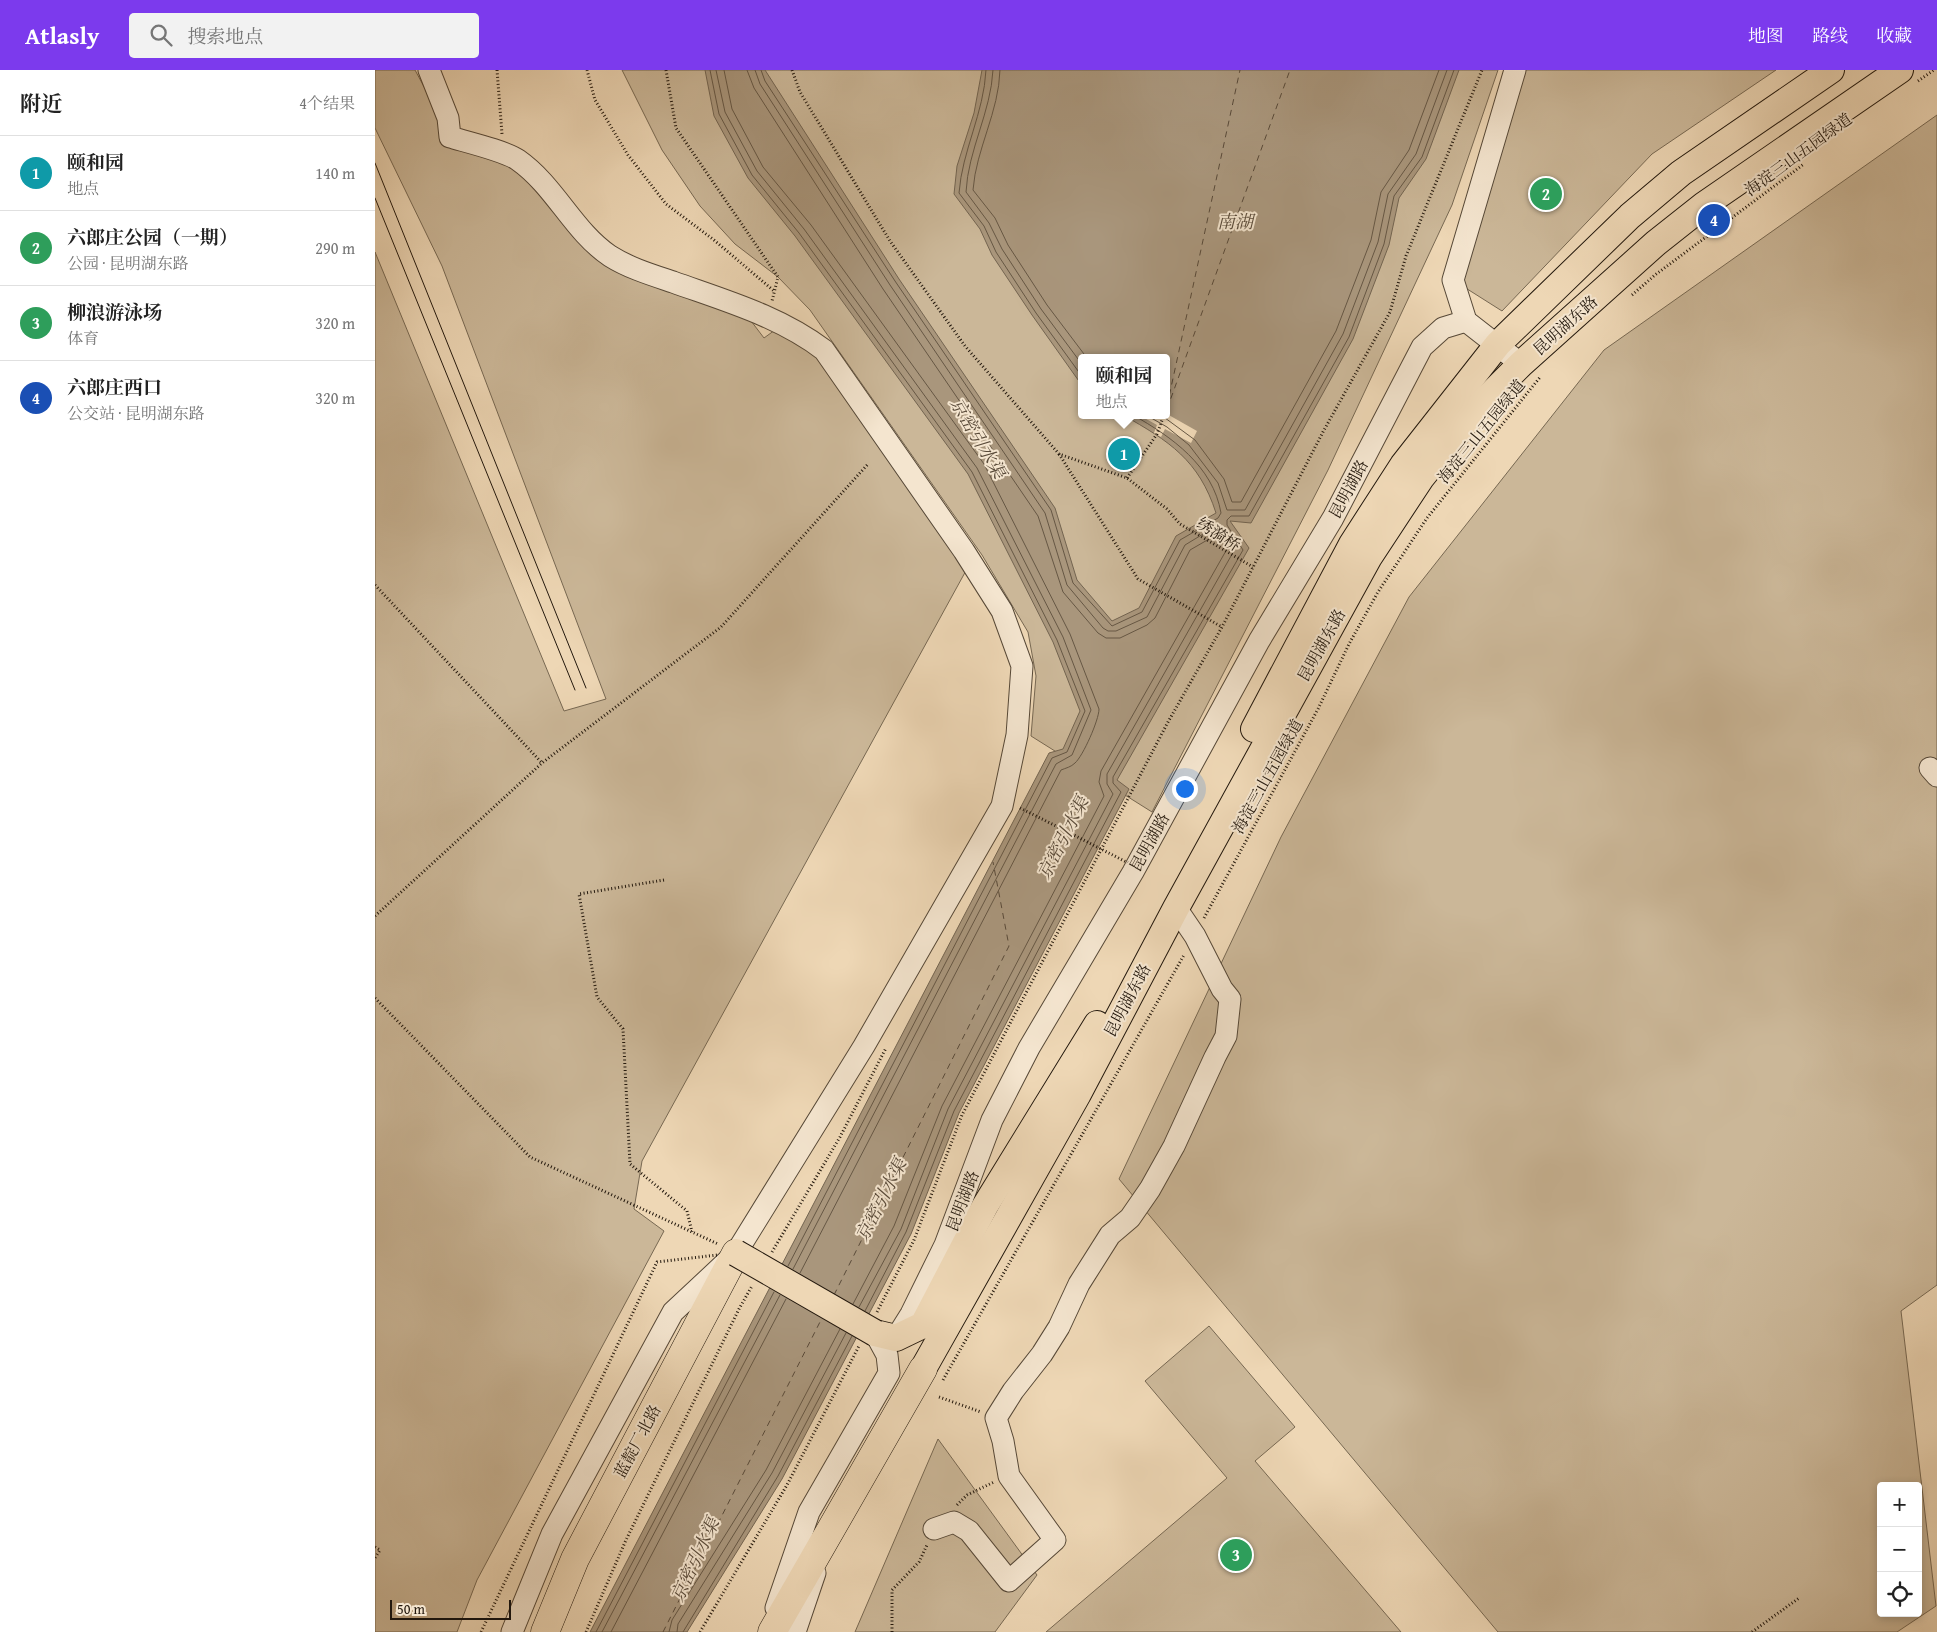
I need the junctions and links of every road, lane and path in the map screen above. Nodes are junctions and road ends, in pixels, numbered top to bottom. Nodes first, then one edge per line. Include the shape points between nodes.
1 (429, 70) edge
2 (497, 70) edge
3 (587, 70) edge
4 (666, 70) edge
5 (792, 70) edge
6 (1482, 70) edge
7 (1515, 70) edge
8 (1831, 70) edge
9 (1934, 70) edge
10 (1908, 76) edge
11 (504, 154) junction
12 (1805, 163) dead end
13 (774, 291) junction
14 (1627, 299) dead end
15 (768, 316) junction
16 (1466, 321) junction
17 (1497, 344) junction
18 (1521, 364) junction
19 (1547, 371) dead end
20 (1163, 419) edge
21 (1059, 454) junction
22 (868, 464) dead end
23 (1127, 478) junction
24 (1253, 567) junction
25 (375, 585) edge
26 (1222, 627) junction
27 (542, 763) junction
28 (1004, 800) junction
29 (1136, 867) junction
30 (664, 880) dead end
31 (1176, 908) junction
32 (375, 916) edge
33 (1195, 936) junction
34 (375, 998) edge
35 (889, 1042) dead end
36 (692, 1232) junction
37 (736, 1253) junction
38 (769, 1257) dead end
39 (754, 1283) dead end
40 (877, 1332) junction
41 (931, 1379) junction
42 (939, 1397) dead end
43 (996, 1418) junction
44 (831, 1528) junction
45 (934, 1529) dead end
46 (375, 1547) edge
47 (375, 1558) edge
48 (1799, 1598) dead end
49 (481, 1632) edge
50 (512, 1632) edge
51 (545, 1632) edge
52 (586, 1632) edge
53 (700, 1632) edge
54 (767, 1632) edge
55 (772, 1632) edge
56 (795, 1632) edge
57 (1752, 1632) edge

1 - 11 street via 448,118 450,137
2 - 11 path
3 - 13 path via 595,100 628,155 666,204
4 - 13 path via 676,128 778,277
5 - 21 path via 800,92 890,241 965,346
6 - 24 path via 1406,256 1390,312
7 - 16 street via 1453,280
8 - 17 main road, 昆明湖东路 via 1681,173 1630,216
9 - 10 path
10 - 18 main road, 昆明湖东路 via 1704,205
11 - 15 street via 517,159 540,180 587,235 610,256 640,271
12 - 14 path, 海淀三山五园绿道
13 - 15 path
15 - 28 street via 801,332 824,350 1002,611 1022,666 1017,735
16 - 17 street
16 - 29 street, 昆明湖路 via 1443,328 1422,347 1333,518 1259,641
17 - 18 street
17 - 40 main road, 昆明湖东路 via 1403,465 1353,544 1093,1032 985,1206 930,1314 923,1325
18 - 31 main road, 昆明湖东路 via 1480,405 1421,478 1369,557
19 - 33 path, 海淀三山五园绿道 via 1427,518 1378,592
20 - 23 path via 1157,434
21 - 23 path, 绣漪桥
21 - 26 path via 1138,579
22 - 27 path via 721,627
23 - 24 path, 绣漪桥 via 1167,509 1180,524
24 - 26 path
25 - 27 path
26 - 40 path via 1163,731 962,1116
27 - 32 path
28 - 29 path, bridge
28 - 37 street via 864,1046
29 - 40 street, 昆明湖路 via 1029,1048 1000,1104 945,1245 911,1314
30 - 36 path via 579,894 597,997 623,1028 630,1164 687,1211
31 - 33 street
31 - 41 main road, 昆明湖东路
33 - 41 path, 海淀三山五园绿道
33 - 43 street via 1230,999 1226,1036 1174,1146 1150,1188 1130,1218 1110,1235 1079,1284 1059,1327
34 - 36 path via 530,1157
35 - 38 path via 840,1137
36 - 37 path
37 - 40 main road, bridge
37 - 49 path, bridge via 657,1262
37 - 50 street via 673,1312 551,1534
37 - 51 highway, 蓝靛厂北路 via 575,1559
39 - 52 path via 631,1531
40 - 53 path
40 - 54 street via 887,1355 889,1373 809,1512
41 - 44 highway
42 - 43 path
43 - 45 street via 1009,1476 1055,1540 1009,1580 969,1531 954,1522
44 - 55 highway
44 - 56 street
46 - 47 path via 380,1550
48 - 57 path

